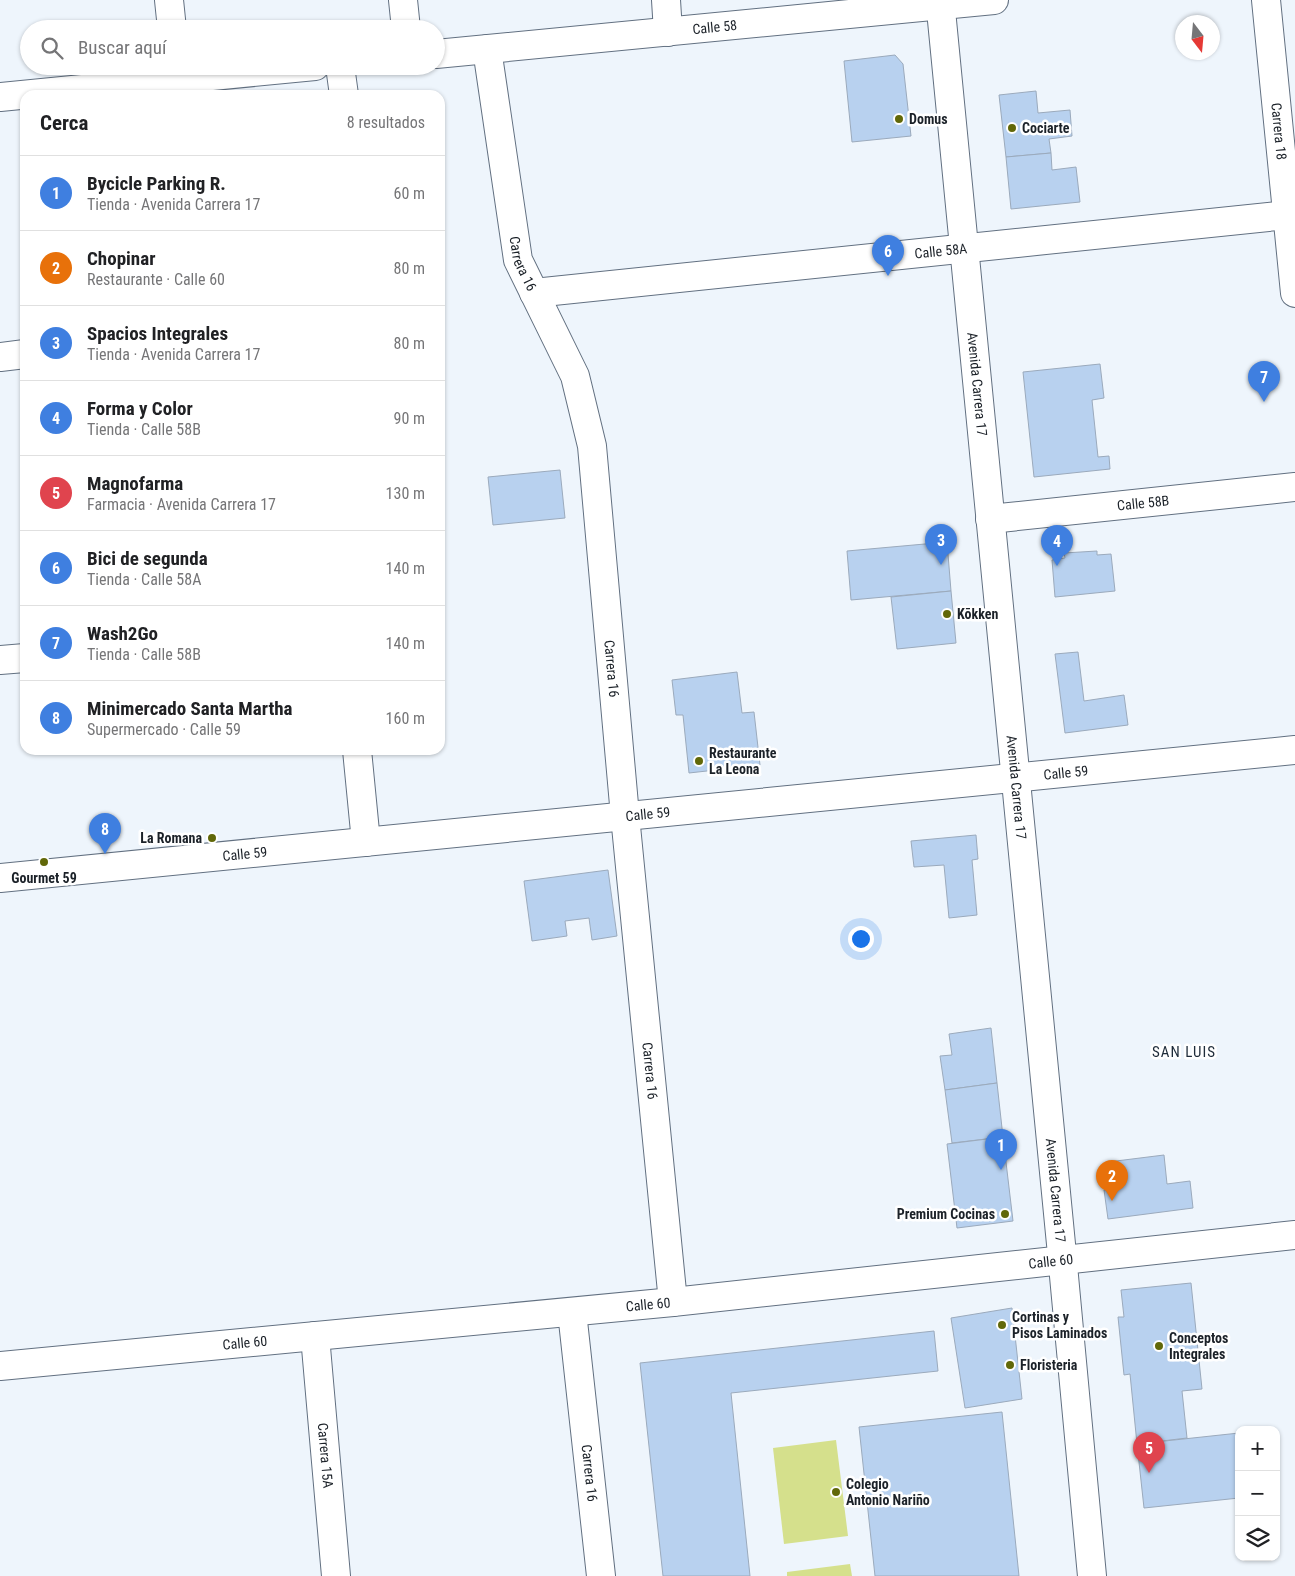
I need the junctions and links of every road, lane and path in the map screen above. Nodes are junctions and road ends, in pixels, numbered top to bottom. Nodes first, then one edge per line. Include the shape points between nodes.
1 (169, 0) edge
2 (403, 0) edge
3 (666, 0) edge
4 (994, 0) edge
5 (1266, 0) edge
6 (940, 3) edge
7 (171, 20) edge
8 (405, 20) edge
9 (668, 32) junction
10 (487, 49) junction
11 (445, 53) edge
12 (162, 75) edge
13 (341, 75) edge
14 (52, 90) edge
15 (343, 90) edge
16 (20, 94) edge
17 (0, 97) edge
18 (1287, 215) junction
19 (964, 247) junction
20 (534, 293) junction
21 (1295, 293) edge
22 (20, 355) edge
23 (0, 357) edge
24 (1295, 487) edge
25 (990, 519) junction
26 (20, 658) edge
27 (0, 660) edge
28 (1295, 750) edge
29 (357, 755) edge
30 (1016, 778) junction
31 (625, 816) junction
32 (366, 842) junction
33 (0, 878) edge
34 (1295, 1236) edge
35 (1062, 1260) junction
36 (673, 1302) junction
37 (572, 1312) junction
38 (315, 1336) junction
39 (0, 1366) edge
40 (336, 1576) edge
41 (601, 1576) edge
42 (1092, 1576) edge

1 - 7 street
2 - 8 street
3 - 9 street
4 - 6 street, Calle 58
5 - 18 street, Carrera 18
6 - 9 street, Calle 58
6 - 19 street, Avenida Carrera 17
9 - 10 street, Calle 58
10 - 11 street, Calle 58
10 - 20 street, Carrera 16 via 518,260
12 - 14 street
13 - 15 street
16 - 17 street
18 - 19 street, Calle 58A
18 - 21 street, Carrera 18
19 - 20 street, Calle 58A
19 - 25 street, Avenida Carrera 17
20 - 31 street, Carrera 16 via 575,376 592,446
22 - 23 street
24 - 25 street, Calle 58B
25 - 30 street, Avenida Carrera 17
26 - 27 street
28 - 30 street, Calle 59
29 - 32 street
30 - 31 street, Calle 59
30 - 35 street, Avenida Carrera 17
31 - 32 street, Calle 59
31 - 36 street, Carrera 16
32 - 33 street, Calle 59
34 - 35 street, Calle 60
35 - 36 street, Calle 60
35 - 42 street, Avenida Carrera 17
36 - 37 street, Calle 60
37 - 38 street, Calle 60
37 - 41 street, Carrera 16
38 - 39 street, Calle 60
38 - 40 street, Carrera 15A

